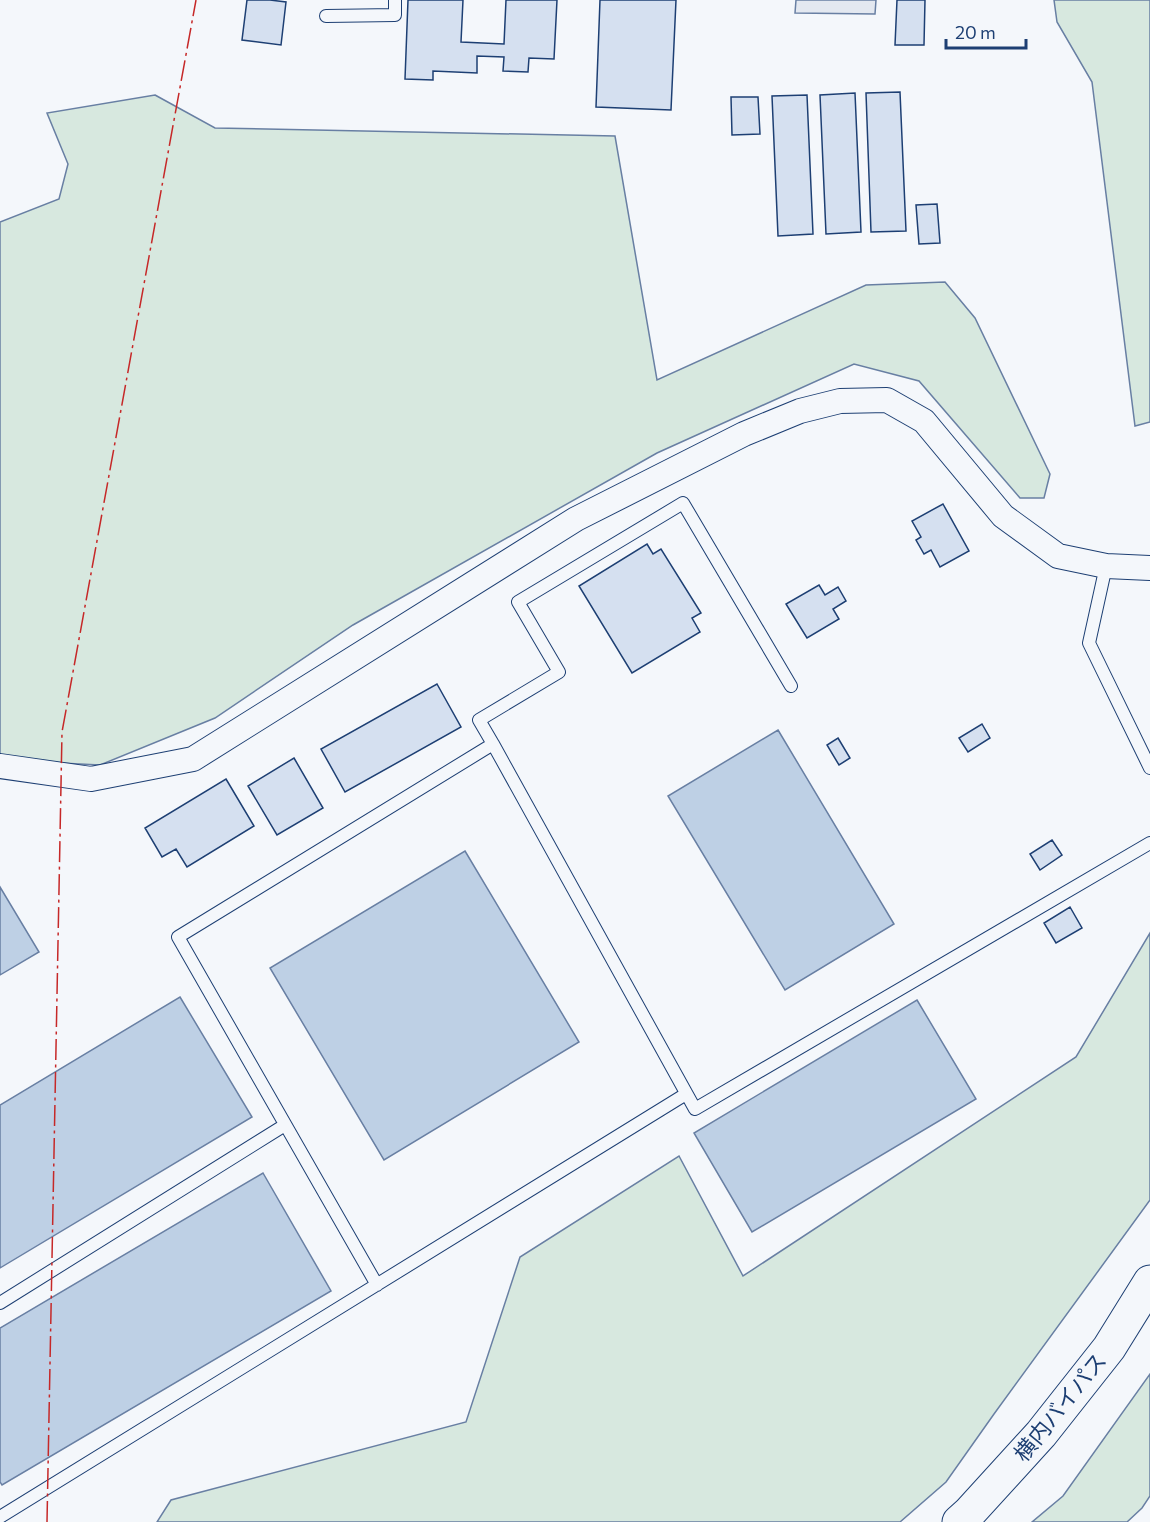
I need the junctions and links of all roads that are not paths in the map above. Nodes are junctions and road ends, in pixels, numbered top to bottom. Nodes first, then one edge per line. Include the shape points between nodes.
1 (395, 0) edge
2 (326, 16) dead end
3 (1106, 566) junction
4 (1150, 568) edge
5 (791, 686) dead end
6 (493, 744) junction
7 (0, 766) edge
8 (1150, 768) edge
9 (1150, 843) edge
10 (686, 1094) junction
11 (285, 1125) junction
12 (1150, 1282) edge
13 (377, 1285) junction
14 (0, 1303) edge
15 (0, 1517) edge
16 (959, 1522) edge

1 - 2 lane via 394,15
3 - 4 street
3 - 7 street via 1058,556 1003,516 924,421 887,400 840,401 800,411 744,434 576,519 193,759 91,779
3 - 8 lane via 1089,643
5 - 6 lane via 683,503 518,602 559,672 479,720
6 - 10 lane
6 - 11 lane via 178,937
9 - 10 lane via 695,1109
10 - 13 lane
11 - 13 lane
11 - 14 lane
12 - 16 highway, 横内バイパス via 1109,1348 1041,1434
13 - 15 lane

